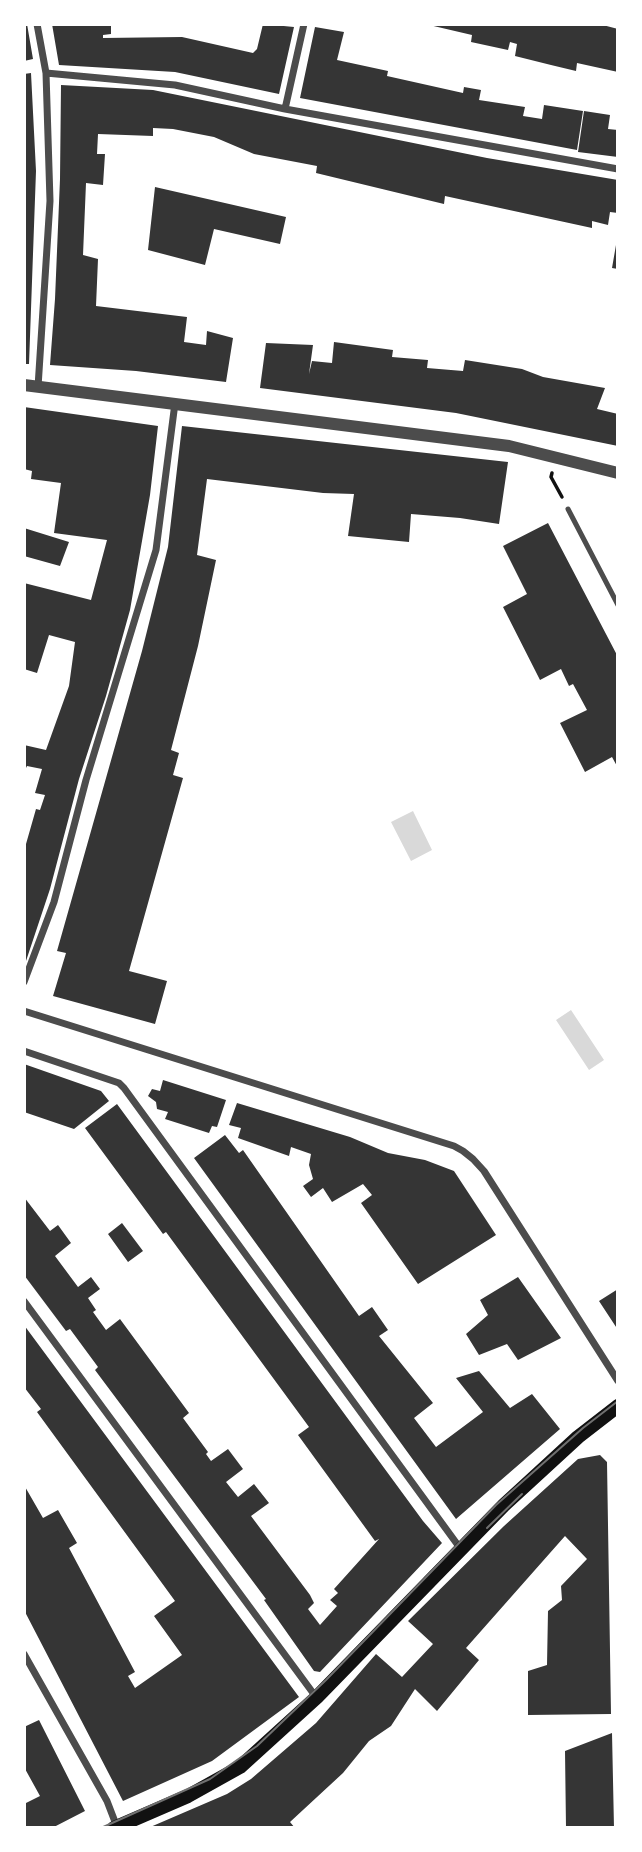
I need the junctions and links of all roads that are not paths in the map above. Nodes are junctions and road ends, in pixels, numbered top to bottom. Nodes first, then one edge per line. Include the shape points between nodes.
1 (37, 24) edge
2 (304, 24) edge
3 (46, 73) junction
4 (285, 109) junction
5 (618, 169) edge
6 (24, 385) edge
7 (38, 387) junction
8 (175, 404) junction
9 (618, 473) edge
10 (568, 509) road end
11 (618, 605) edge
12 (24, 982) edge
13 (24, 1011) edge
14 (24, 1051) edge
15 (24, 1301) edge
16 (618, 1381) edge
17 (618, 1406) edge
18 (460, 1548) junction
19 (24, 1654) edge
20 (317, 1697) junction
21 (116, 1827) edge

1 - 3 street
2 - 4 street
3 - 4 street via 175,85
3 - 7 street via 50,201
4 - 5 street
6 - 7 street
7 - 8 street
8 - 9 street via 509,446
8 - 12 street via 156,550 54,902
10 - 11 lane
13 - 16 street via 463,1151 484,1171
14 - 18 street via 124,1088
15 - 20 street
17 - 18 main road
18 - 20 main road
19 - 21 street via 107,1801
20 - 21 main road via 240,1768

